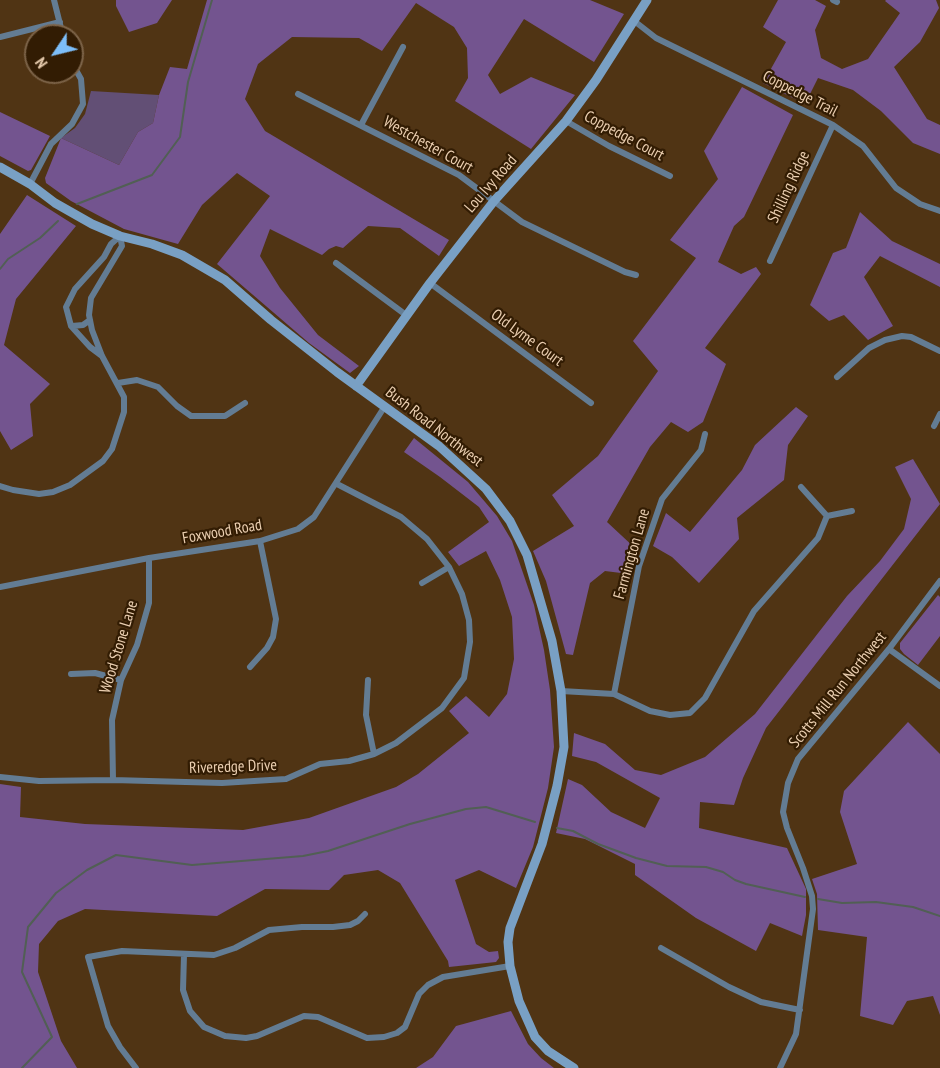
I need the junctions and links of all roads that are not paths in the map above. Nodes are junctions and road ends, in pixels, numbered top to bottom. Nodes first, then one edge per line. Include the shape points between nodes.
1 (54, 0) edge
2 (647, 0) edge
3 (633, 20) junction
4 (60, 22) joint
5 (0, 37) edge
6 (403, 47) dead end
7 (81, 84) edge
8 (298, 94) dead end
9 (566, 121) junction
10 (362, 125) junction
11 (833, 125) junction
12 (0, 167) edge
13 (670, 176) dead end
14 (30, 184) junction
15 (494, 201) junction
16 (940, 211) edge
17 (120, 236) junction
18 (770, 261) dead end
19 (336, 263) dead end
20 (636, 275) dead end
21 (430, 283) junction
22 (406, 315) junction
23 (90, 320) junction
24 (71, 326) junction
25 (940, 351) edge
26 (102, 356) junction
27 (837, 377) dead end
28 (118, 383) junction
29 (356, 386) junction
30 (245, 403) dead end
31 (591, 403) dead end
32 (385, 406) junction
33 (940, 414) edge
34 (934, 426) dead end
35 (705, 434) dead end
36 (337, 484) junction
37 (0, 486) edge
38 (801, 487) dead end
39 (852, 511) dead end
40 (827, 516) junction
41 (260, 541) junction
42 (149, 558) junction
43 (448, 567) junction
44 (940, 581) edge
45 (422, 583) dead end
46 (0, 587) edge
47 (890, 649) junction
48 (250, 667) dead end
49 (71, 674) dead end
50 (121, 680) junction
51 (368, 680) dead end
52 (940, 686) edge
53 (561, 691) junction
54 (614, 694) junction
55 (374, 754) junction
56 (0, 777) edge
57 (112, 780) junction
58 (365, 914) dead end
59 (661, 948) dead end
60 (184, 955) junction
61 (510, 966) junction
62 (800, 1010) junction
63 (562, 1065) edge
64 (136, 1068) edge
65 (574, 1068) edge
66 (780, 1068) edge

1 - 4 street
2 - 3 street, Lou Ivy Road
3 - 9 street, Lou Ivy Road
3 - 11 street, Coppedge Trail via 656,38
4 - 5 street
6 - 10 street
7 - 14 street via 82,105 72,124 51,144
8 - 10 street, Westchester Court
9 - 13 street, Coppedge Court
9 - 15 street, Lou Ivy Road
10 - 15 street, Westchester Court via 459,175
11 - 16 street, Coppedge Trail via 863,146 896,188 920,204
11 - 18 street, Shilling Ridge
12 - 14 street, Bush Road Northwest
14 - 17 street, Bush Road Northwest via 59,205
15 - 20 street, Westchester Court via 522,222
15 - 21 street, Lou Ivy Road
17 - 23 street via 122,246 91,298
17 - 24 street via 68,301
17 - 29 street, Bush Road Northwest via 183,255 206,267
19 - 22 street
21 - 22 street, Lou Ivy Road
21 - 31 street, Old Lyme Court
22 - 29 street, Lou Ivy Road
23 - 24 street
23 - 26 street
24 - 26 street
25 - 27 street via 911,337 885,340 869,348
26 - 28 street
28 - 30 street via 137,380 158,387 191,416 225,416
28 - 37 street via 124,397 124,412 112,449 103,461 70,485 53,492 39,494
29 - 32 street, Bush Road Northwest
32 - 36 street, Foxwood Road
32 - 53 street, Bush Road Northwest via 469,472 510,521 536,586
33 - 34 street
35 - 54 street, Farmington Lane via 701,450 662,499 639,566
36 - 41 street, Foxwood Road via 314,517 298,530
36 - 43 street, Riveredge Drive via 401,517 428,539
38 - 40 street
39 - 40 street
40 - 54 street via 818,538 754,610 705,698 690,713 670,716 650,711
41 - 42 street, Foxwood Road
41 - 48 street via 276,619 273,637
42 - 46 street, Foxwood Road
42 - 50 street, Wood Stone Lane via 149,603 137,645
43 - 45 street
43 - 55 street, Riveredge Drive via 462,594 469,620 464,678 442,708 396,743
44 - 47 street, Scotts Mill Run Northwest
47 - 52 street
47 - 62 street, Scotts Mill Run Northwest via 798,759 788,783 783,812 813,909
49 - 50 street via 95,673
50 - 57 street, Wood Stone Lane via 112,720
51 - 55 street via 366,716
53 - 54 street
53 - 61 street, Bush Road Northwest via 564,747 557,786 542,844 510,928
55 - 57 street, Riveredge Drive via 320,764 286,779 258,782
56 - 57 street, Riveredge Drive
58 - 60 street via 350,925 270,930 214,955
59 - 62 street via 761,1002
60 - 61 street via 183,990 190,1011 204,1027 225,1036 246,1038 304,1016 318,1017 367,1038 397,1033 405,1027 419,994 443,977
60 - 64 street via 122,951 88,957 108,1026
61 - 63 street, Bush Road Northwest via 535,1036
62 - 66 street, Scotts Mill Run Northwest via 796,1034
63 - 65 street

